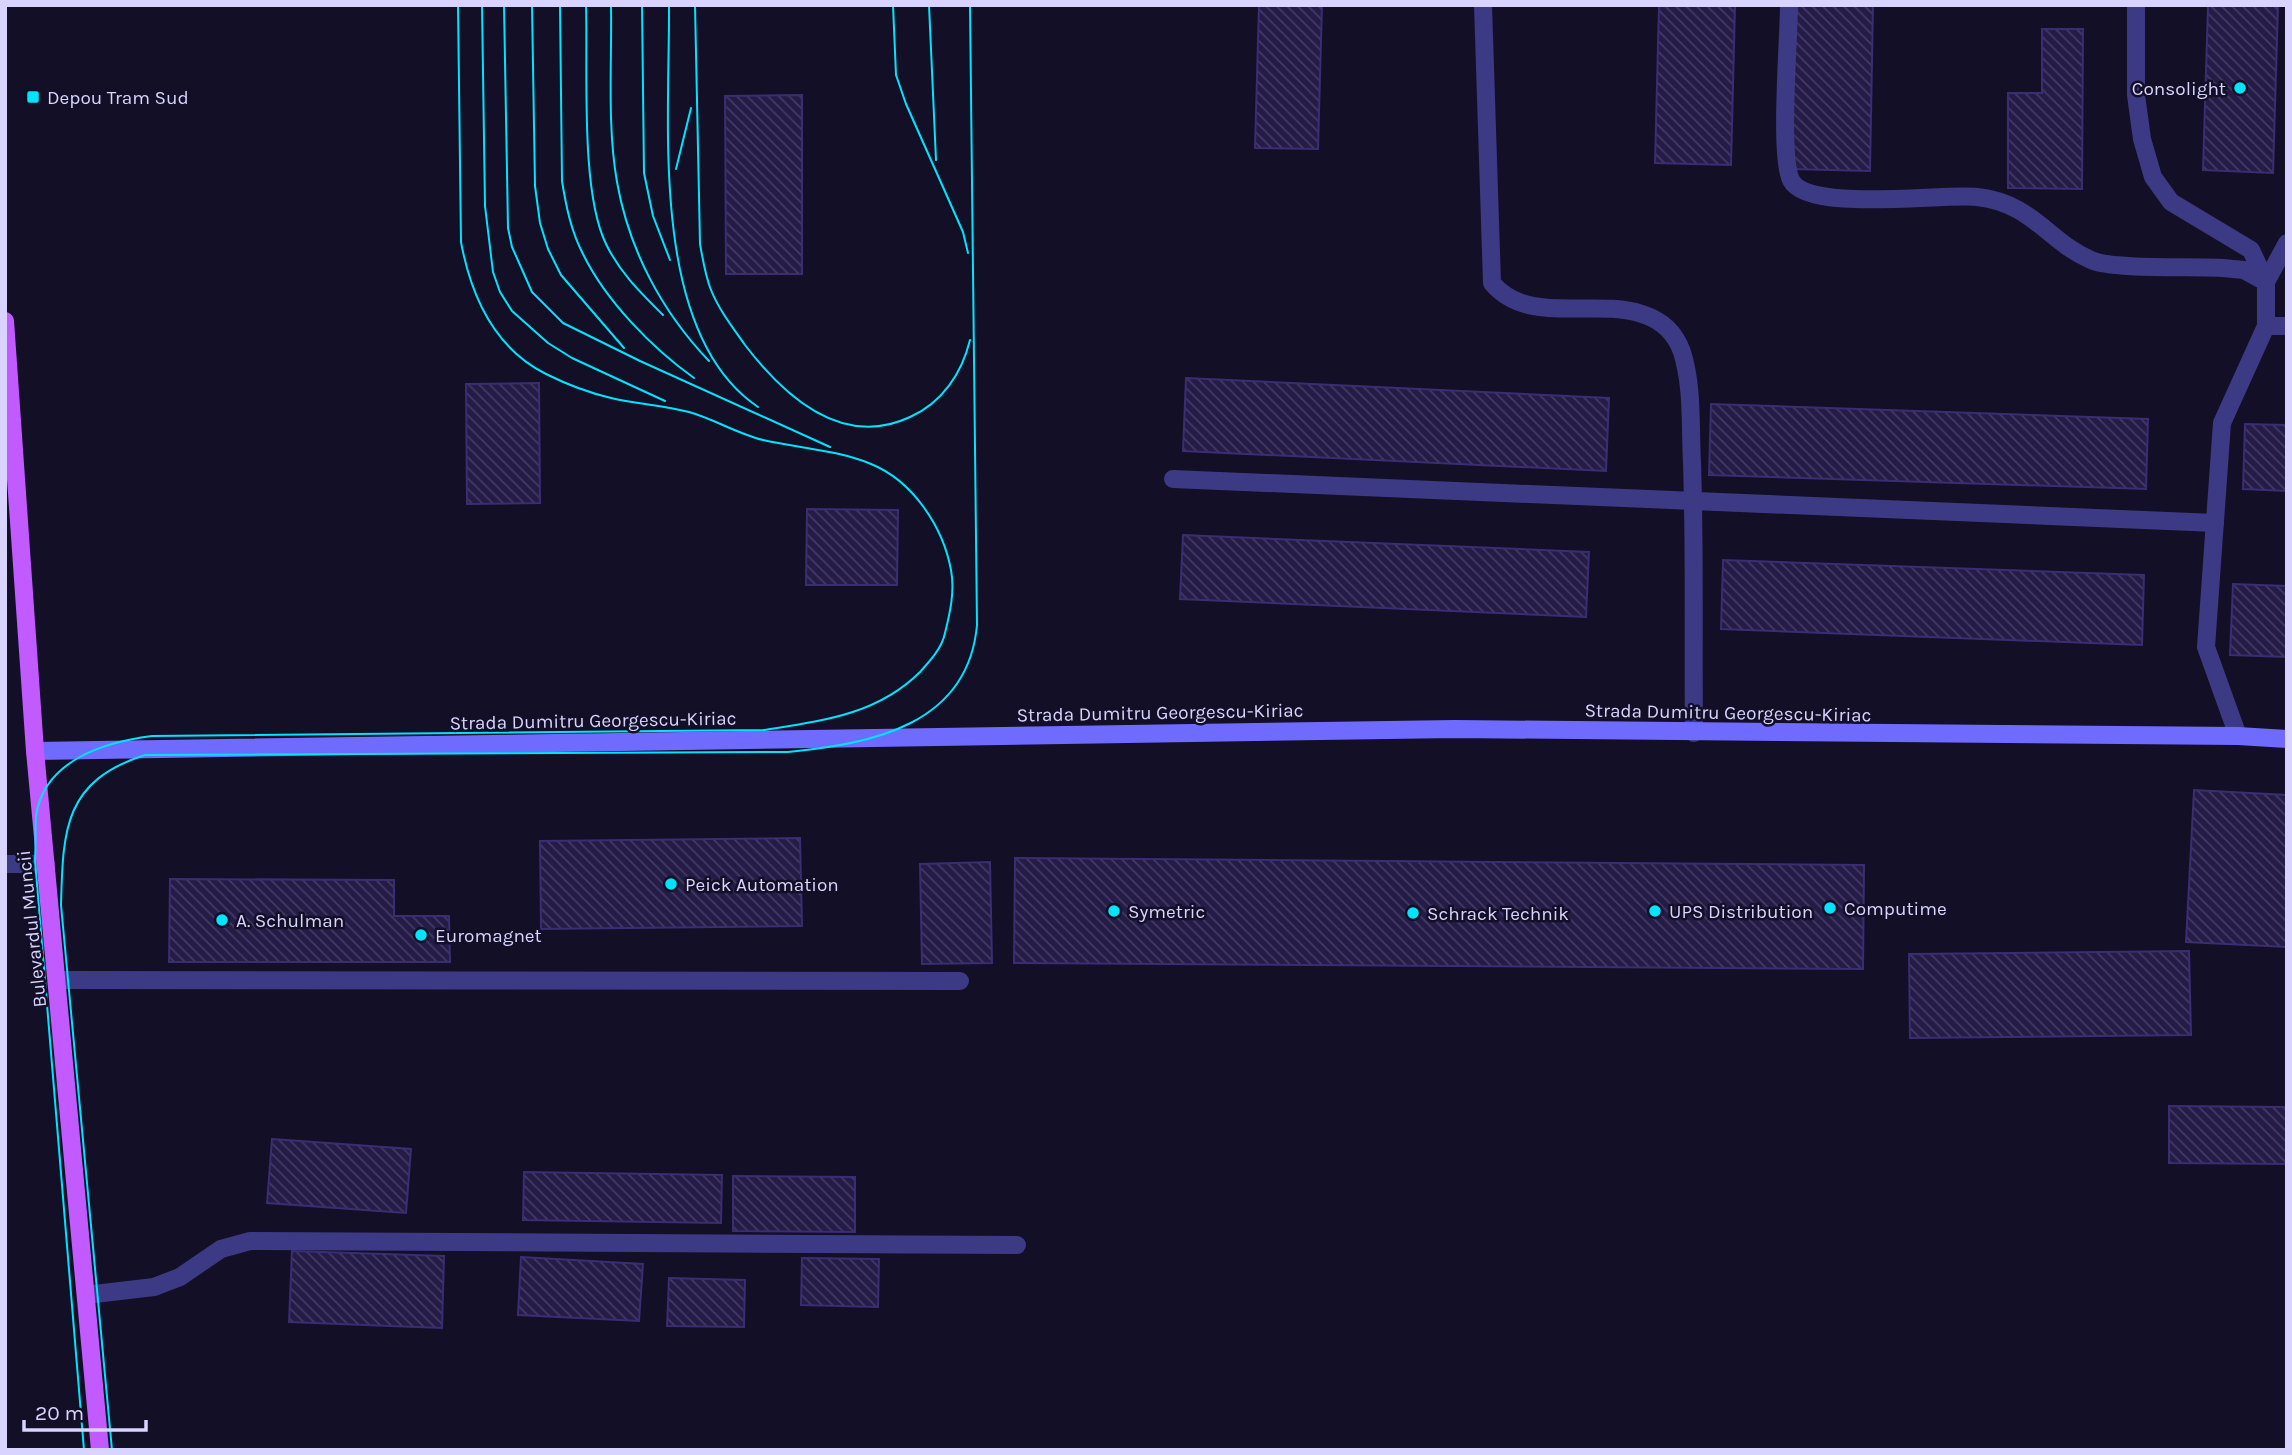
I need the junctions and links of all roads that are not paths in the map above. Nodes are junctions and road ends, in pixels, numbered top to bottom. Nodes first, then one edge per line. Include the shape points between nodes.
1 (1483, 5) edge
2 (1789, 5) edge
3 (2136, 5) edge
4 (2287, 243) edge
5 (2266, 282) junction
6 (5, 321) edge
7 (2266, 326) junction
8 (2287, 326) edge
9 (1173, 479) dead end
10 (1693, 502) junction
11 (2215, 523) junction
12 (1694, 733) junction
13 (2238, 736) junction
14 (2287, 739) edge
15 (35, 751) junction
16 (5, 864) edge
17 (46, 864) junction
18 (58, 980) junction
19 (960, 981) dead end
20 (1017, 1245) dead end
21 (86, 1295) junction
22 (100, 1450) edge

1 - 10 lane via 1492,283 1503,296 1524,306 1626,309 1661,320 1681,349 1689,380
2 - 5 lane via 1786,149 1791,181 1802,191 1835,199 1978,197 2023,210 2093,261 2245,270
3 - 5 lane via 2136,95 2141,139 2153,177 2171,202 2251,250
4 - 5 lane
5 - 7 lane
6 - 15 main road, Bulevardul Muncii
7 - 8 lane
7 - 11 lane via 2222,422
9 - 10 lane
10 - 11 lane
10 - 12 lane
11 - 13 lane via 2206,647
12 - 13 main road, Strada Dumitru Georgescu-Kiriac
12 - 15 main road, Strada Dumitru Georgescu-Kiriac via 1455,729
13 - 14 main road, Strada Dumitru Georgescu-Kiriac
15 - 17 main road, Bulevardul Muncii
16 - 17 lane
17 - 18 main road, Bulevardul Muncii
18 - 19 lane
18 - 21 main road, Bulevardul Muncii
20 - 21 lane via 250,1241 221,1249 180,1277 154,1287
21 - 22 main road, Bulevardul Muncii

